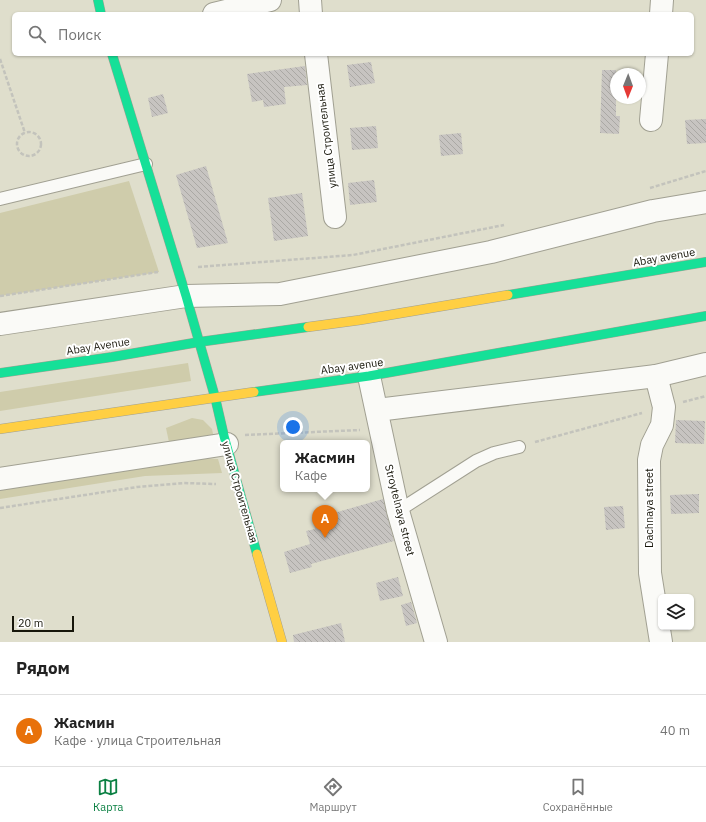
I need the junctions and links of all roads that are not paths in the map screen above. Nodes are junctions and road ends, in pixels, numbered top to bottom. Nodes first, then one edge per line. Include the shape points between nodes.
1 (98, 0) edge
2 (270, 0) edge
3 (310, 0) edge
4 (662, 0) edge
5 (101, 12) edge
6 (222, 12) edge
7 (311, 12) edge
8 (661, 12) edge
9 (113, 56) edge
10 (316, 56) edge
11 (657, 56) edge
12 (651, 120) dead end
13 (146, 164) junction
14 (0, 199) edge
15 (706, 202) edge
16 (335, 217) dead end
17 (706, 262) edge
18 (186, 296) junction
19 (706, 316) edge
20 (0, 324) edge
21 (199, 342) junction
22 (706, 364) edge
23 (0, 373) edge
24 (369, 376) junction
25 (656, 376) junction
26 (215, 397) junction
27 (376, 410) junction
28 (0, 429) edge
29 (227, 444) junction
30 (519, 447) road end
31 (0, 480) edge
32 (398, 511) junction
33 (282, 642) edge
34 (436, 642) edge
35 (661, 642) edge

1 - 5 main road
2 - 6 street
3 - 7 street
4 - 8 street
9 - 13 main road, улица Строительная
10 - 16 street, улица Строительная
11 - 12 street
13 - 14 lane
13 - 18 main road, улица Строительная
15 - 18 street via 653,211 491,252 280,294
17 - 21 main road, Abay avenue via 360,320
18 - 20 street
18 - 21 main road, улица Строительная
19 - 24 main road, Abay avenue
21 - 23 main road, Abay Avenue
21 - 26 main road, улица Строительная
22 - 25 street
24 - 26 main road, Abay avenue
24 - 27 street, Stroytelnaya street
25 - 27 street
25 - 35 street, Dachnaya street via 664,407 662,425 652,445 649,460 650,572
26 - 28 main road, Abay avenue
26 - 29 main road, улица Строительная
27 - 32 street, Stroytelnaya street
29 - 31 street
29 - 33 main road, улица Строительная
30 - 32 lane via 494,453 476,461
32 - 34 street, Stroytelnaya street

